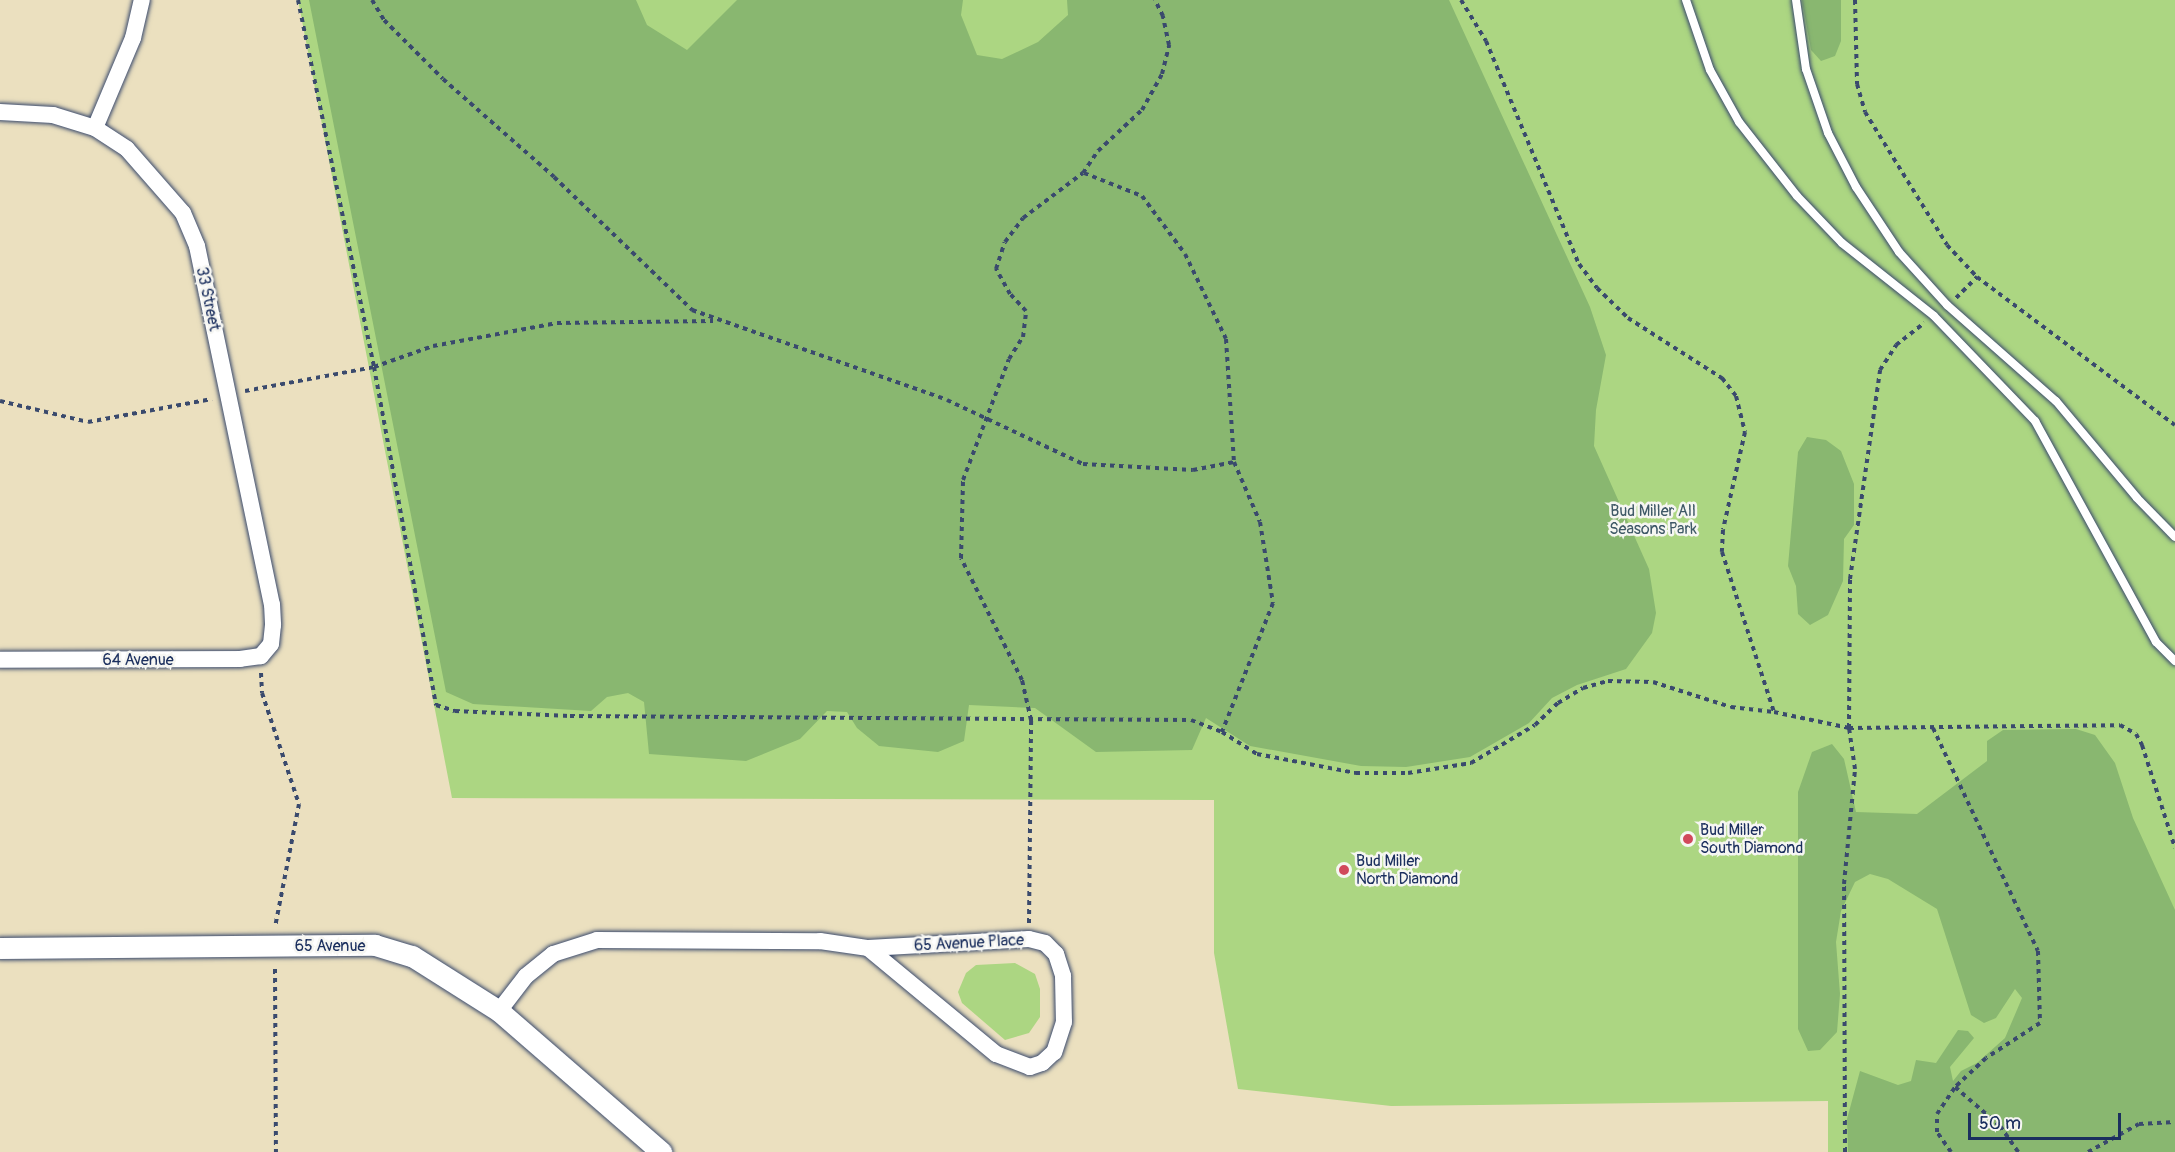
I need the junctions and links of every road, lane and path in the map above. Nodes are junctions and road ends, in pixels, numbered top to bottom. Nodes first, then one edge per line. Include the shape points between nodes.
1 (142, 0) edge
2 (298, 0) edge
3 (372, 0) edge
4 (1155, 0) edge
5 (1461, 0) edge
6 (1686, 0) edge
7 (1796, 0) edge
8 (1855, 0) edge
9 (0, 111) edge
10 (94, 128) junction
11 (1083, 172) junction
12 (1977, 277) junction
13 (1957, 297) dead end
14 (714, 321) junction
15 (1921, 325) dead end
16 (374, 367) junction
17 (249, 390) dead end
18 (209, 399) dead end
19 (0, 400) edge
20 (984, 420) junction
21 (2175, 425) edge
22 (1234, 462) junction
23 (2175, 537) edge
24 (271, 644) joint
25 (0, 660) edge
26 (2175, 661) edge
27 (262, 693) dead end
28 (1774, 712) junction
29 (1031, 720) junction
30 (1849, 728) junction
31 (1933, 728) junction
32 (1222, 732) junction
33 (2175, 848) edge
34 (1029, 916) dead end
35 (275, 930) dead end
36 (0, 948) edge
37 (868, 948) junction
38 (275, 969) dead end
39 (499, 1011) junction
40 (1955, 1087) junction
41 (2175, 1122) edge
42 (276, 1152) edge
43 (662, 1152) edge
44 (1845, 1152) edge
45 (1951, 1152) edge
46 (2018, 1152) edge
47 (2088, 1152) edge

1 - 10 street via 133,38
2 - 16 path
3 - 14 path via 384,20 443,79 554,177 676,297
4 - 11 path via 1169,45 1162,74 1142,110 1098,151
5 - 28 path via 1486,40 1579,264 1628,318 1722,378 1736,396 1745,432 1723,530 1722,552
6 - 26 lane via 1710,70 1739,122 1797,196 1842,243 1941,323 2035,421 2156,642
7 - 23 lane via 1806,69 1828,133 1856,187 1899,252 1947,305 2056,402
8 - 12 path via 1857,84 1865,112 1947,245
9 - 10 street, 33 Street via 53,115
10 - 24 street, 33 Street via 127,149 162,185 183,213 197,246 272,604
11 - 20 path via 1023,218 1005,242 996,270 1026,311 1023,337 1008,359
11 - 22 path via 1142,196 1185,254 1226,339
12 - 13 path
12 - 21 path
14 - 16 path via 557,323 433,346
14 - 20 path via 947,400
15 - 30 path via 1887,356 1875,394 1850,579
16 - 17 path
16 - 29 path via 436,705 455,711 570,716
18 - 19 path via 88,422
20 - 22 path via 1083,464 1193,470
20 - 29 path via 963,480 961,558 1022,680
22 - 32 path via 1260,522 1272,603
24 - 25 street, 64 Avenue via 261,656 240,659
27 - 35 path via 299,804
28 - 30 path
28 - 32 path via 1731,707 1653,682 1608,681 1583,688 1558,703 1536,725 1471,763 1408,773 1356,773 1257,754
29 - 32 path via 1191,720
29 - 34 path
30 - 31 path
30 - 44 path via 1855,769 1844,884
31 - 33 path via 2120,724 2136,734 2142,745
31 - 40 path via 2038,951 2040,1023 1986,1058
36 - 39 street, 65 Avenue via 375,945 412,956
37 - 37 street, 65 Avenue Place via 996,1054 1030,1066 1042,1063 1054,1052 1064,1022 1063,976 1056,954 1045,943 1029,939
37 - 39 street, 65 Avenue Place via 820,941 597,940 553,954 526,976
38 - 42 path
39 - 43 street, 65 Avenue
40 - 45 path via 1937,1114 1937,1132
40 - 46 path via 2000,1126
41 - 47 path via 2139,1124

